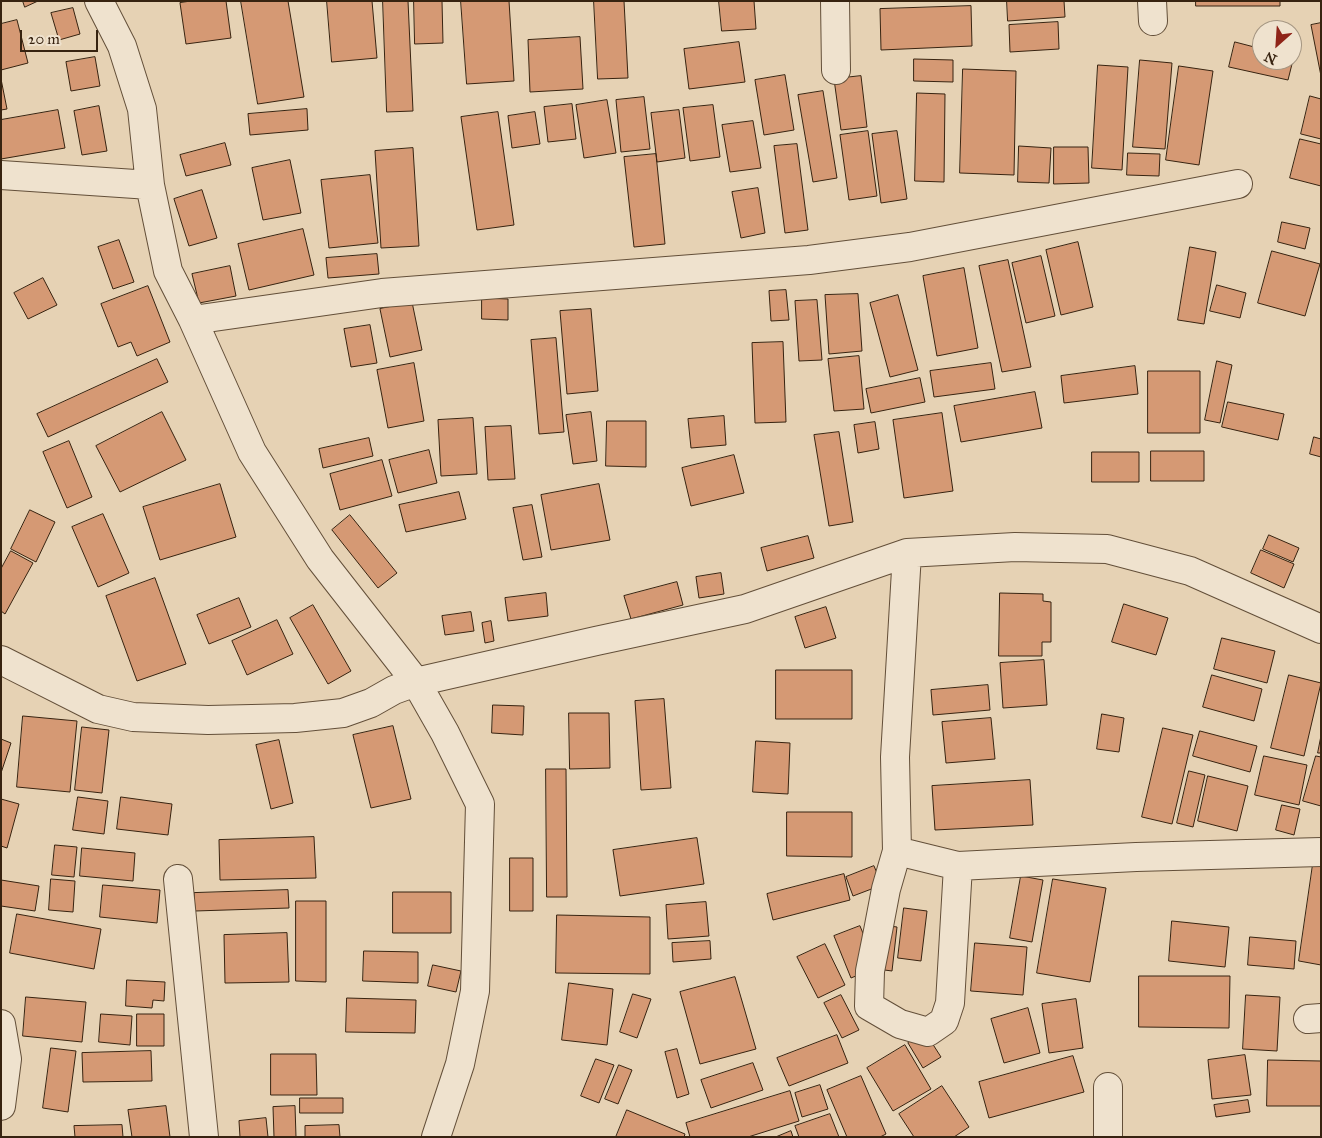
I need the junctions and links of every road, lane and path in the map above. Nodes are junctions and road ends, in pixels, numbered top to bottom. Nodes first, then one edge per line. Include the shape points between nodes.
1 (99, 1) edge
2 (835, 1) edge
3 (836, 70) dead end
4 (1, 175) edge
5 (1238, 184) dead end
6 (150, 185) junction
7 (193, 320) junction
8 (907, 553) junction
9 (1321, 629) edge
10 (1, 660) edge
11 (416, 682) junction
12 (897, 851) junction
13 (1321, 852) edge
14 (958, 866) junction
15 (178, 879) dead end
16 (1, 1024) edge
17 (4, 1059) edge
18 (1108, 1087) dead end
19 (1, 1106) edge
20 (204, 1137) edge
21 (436, 1137) edge
22 (1108, 1137) edge

1 - 6 street via 122,46 142,110
2 - 3 street
4 - 6 street
5 - 7 street via 910,247 799,261 382,293
6 - 7 street via 168,271
7 - 11 street via 252,452 320,559
8 - 9 street via 1015,547 1107,549 1190,570
8 - 11 street via 745,609
8 - 12 street via 895,757
10 - 11 street via 98,709 133,717 252,720 342,713
11 - 21 street via 446,733 480,804 475,991 460,1064
12 - 14 street
12 - 14 street via 870,970 869,1006 900,1024 928,1032 944,1021 950,1003
13 - 14 street
15 - 20 street
16 - 17 street
17 - 19 street
18 - 22 street

